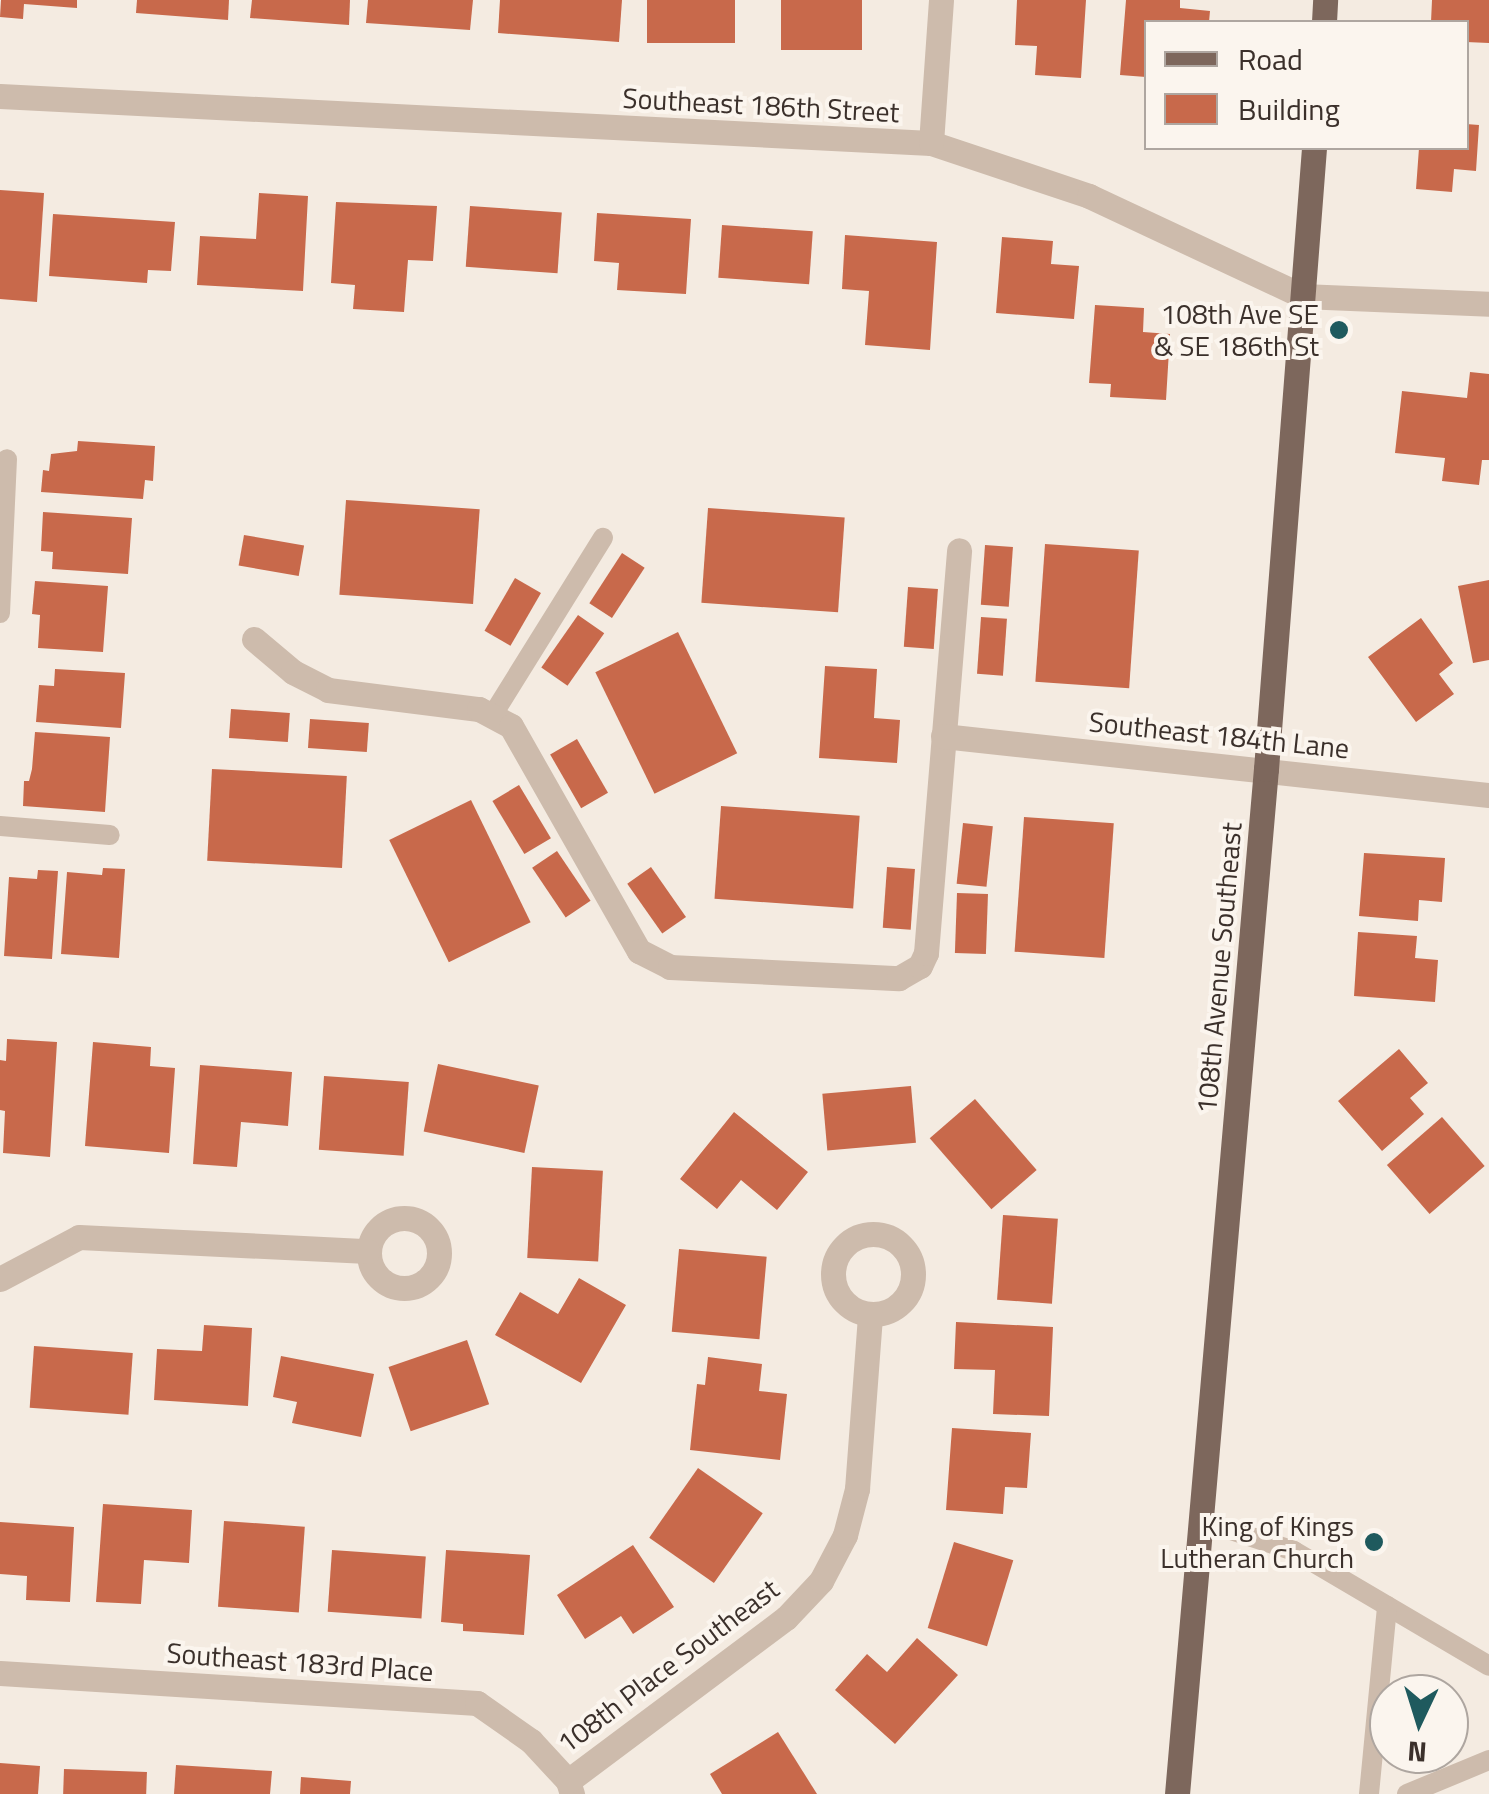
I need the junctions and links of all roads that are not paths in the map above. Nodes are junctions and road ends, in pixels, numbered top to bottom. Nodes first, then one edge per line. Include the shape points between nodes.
1 (940, 0) edge
2 (0, 96) edge
3 (931, 143) junction
4 (1314, 150) edge
5 (1302, 296) junction
6 (1489, 304) edge
7 (7, 459) dead end
8 (603, 538) dead end
9 (958, 550) dead end
10 (0, 613) edge
11 (254, 639) dead end
12 (492, 716) junction
13 (943, 736) junction
14 (1266, 769) junction
15 (1489, 795) edge
16 (0, 826) edge
17 (110, 834) dead end
18 (368, 1252) dead end
19 (0, 1279) edge
20 (870, 1314) dead end
21 (1201, 1520) junction
22 (1386, 1606) junction
23 (1489, 1666) edge
24 (0, 1672) edge
25 (1489, 1760) edge
26 (570, 1787) edge
27 (1177, 1794) edge
28 (1369, 1794) edge
29 (1407, 1794) edge

1 - 3 street
2 - 3 street, Southeast 186th Street
3 - 5 street, Southeast 186th Street via 1089,196
4 - 5 main road, 108th Avenue Southeast
5 - 6 street, Southeast 186th Street
5 - 14 main road, 108th Avenue Southeast
7 - 10 lane
8 - 12 lane
9 - 13 street
11 - 12 street via 293,672 328,690 479,708
12 - 13 street via 511,726 639,951 670,967 899,978 920,966 926,952
13 - 14 street, Southeast 184th Lane
14 - 15 street, Southeast 184th Lane
14 - 21 main road, 108th Avenue Southeast
16 - 17 lane
18 - 19 street via 78,1237
20 - 26 street, 108th Place Southeast via 858,1489 846,1535 821,1581 786,1618
21 - 22 lane via 1294,1552
21 - 27 main road, 108th Avenue Southeast
22 - 23 lane
22 - 28 lane
24 - 26 street, Southeast 183rd Place via 477,1703 531,1741
25 - 29 lane

